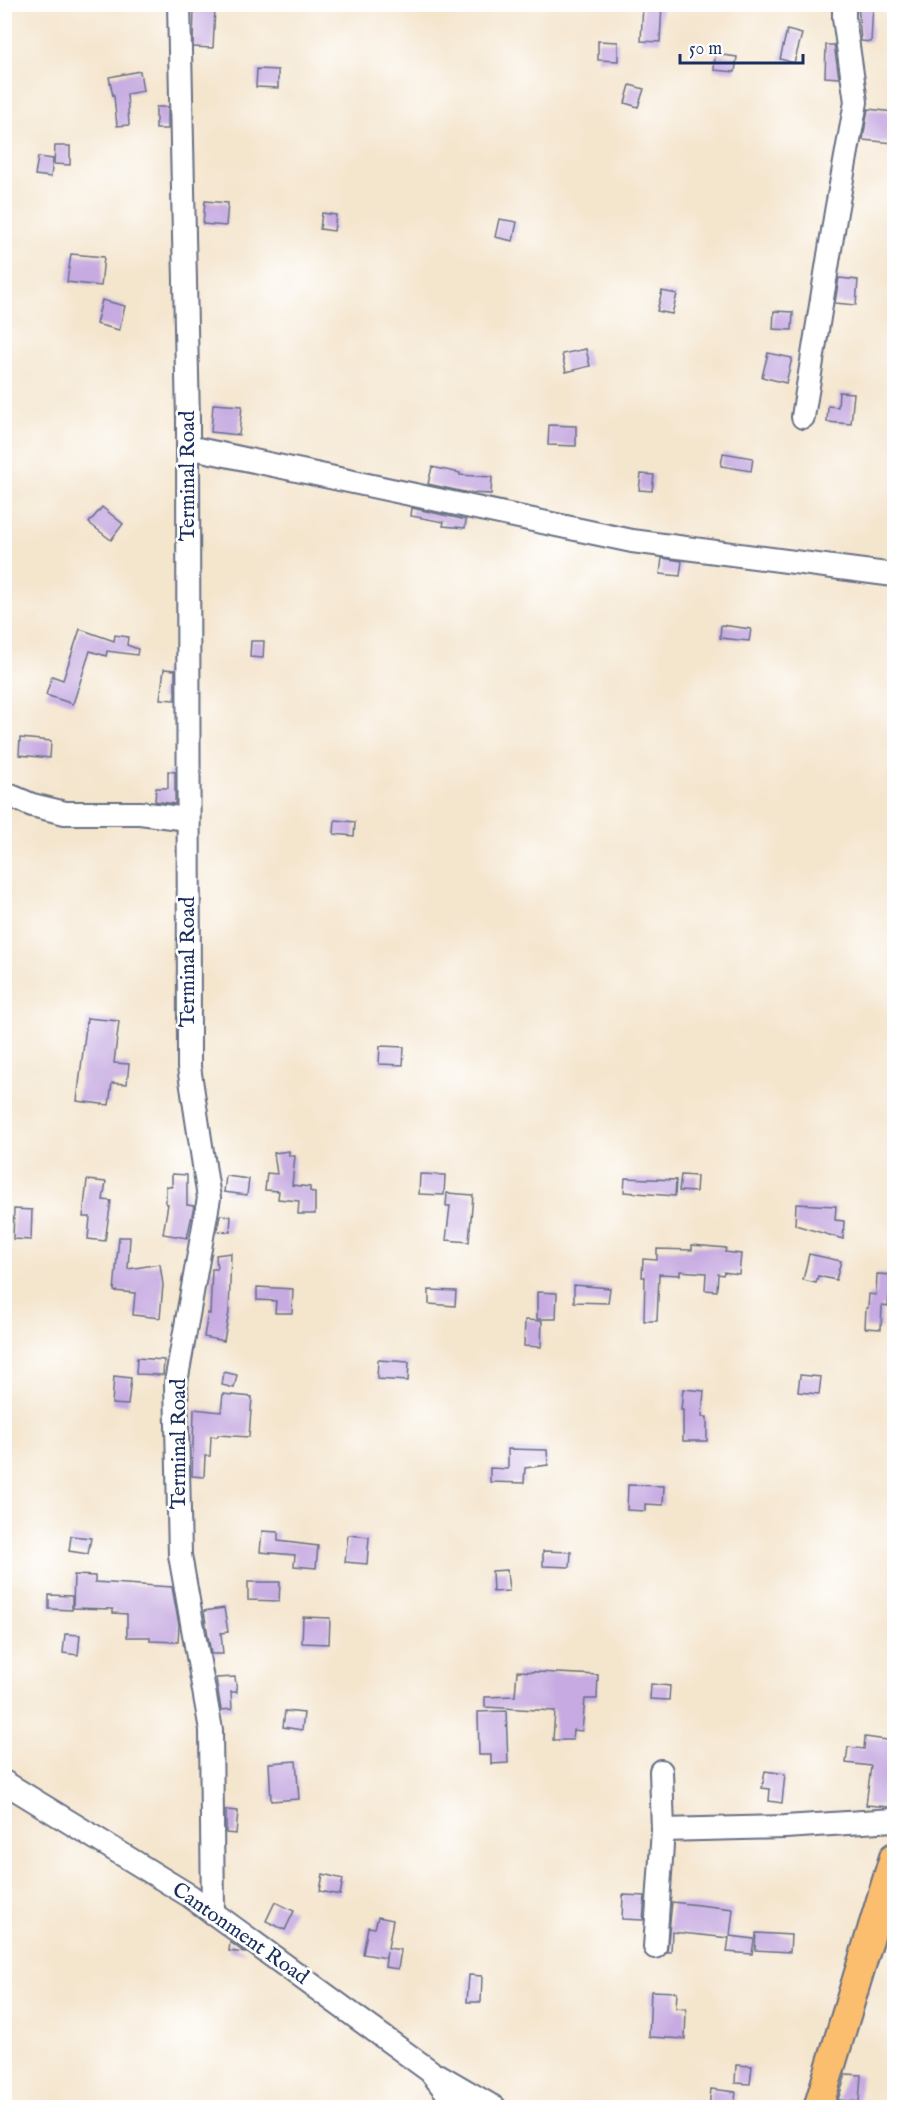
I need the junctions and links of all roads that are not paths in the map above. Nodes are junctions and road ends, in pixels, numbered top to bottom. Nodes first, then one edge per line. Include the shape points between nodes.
1 (179, 4) edge
2 (844, 4) edge
3 (803, 417) dead end
4 (188, 447) junction
5 (894, 575) edge
6 (4, 793) edge
7 (187, 819) junction
8 (660, 1771) dead end
9 (4, 1782) edge
10 (894, 1820) edge
11 (663, 1830) junction
12 (894, 1857) edge
13 (213, 1913) junction
14 (655, 1947) dead end
15 (430, 2071) junction
16 (459, 2108) edge
17 (495, 2108) edge
18 (818, 2108) edge

1 - 4 street, Terminal Road
2 - 3 street via 856,102
4 - 5 street via 633,541
4 - 7 street, Terminal Road
6 - 7 street via 65,813 140,813
7 - 13 street, Terminal Road via 189,1067 209,1198 176,1382 180,1555 211,1730
8 - 11 street
9 - 13 street, Cantonment Road
10 - 11 street
11 - 14 street
12 - 18 main road
13 - 15 street, Cantonment Road
15 - 16 street, Cantonment Road
15 - 17 street

